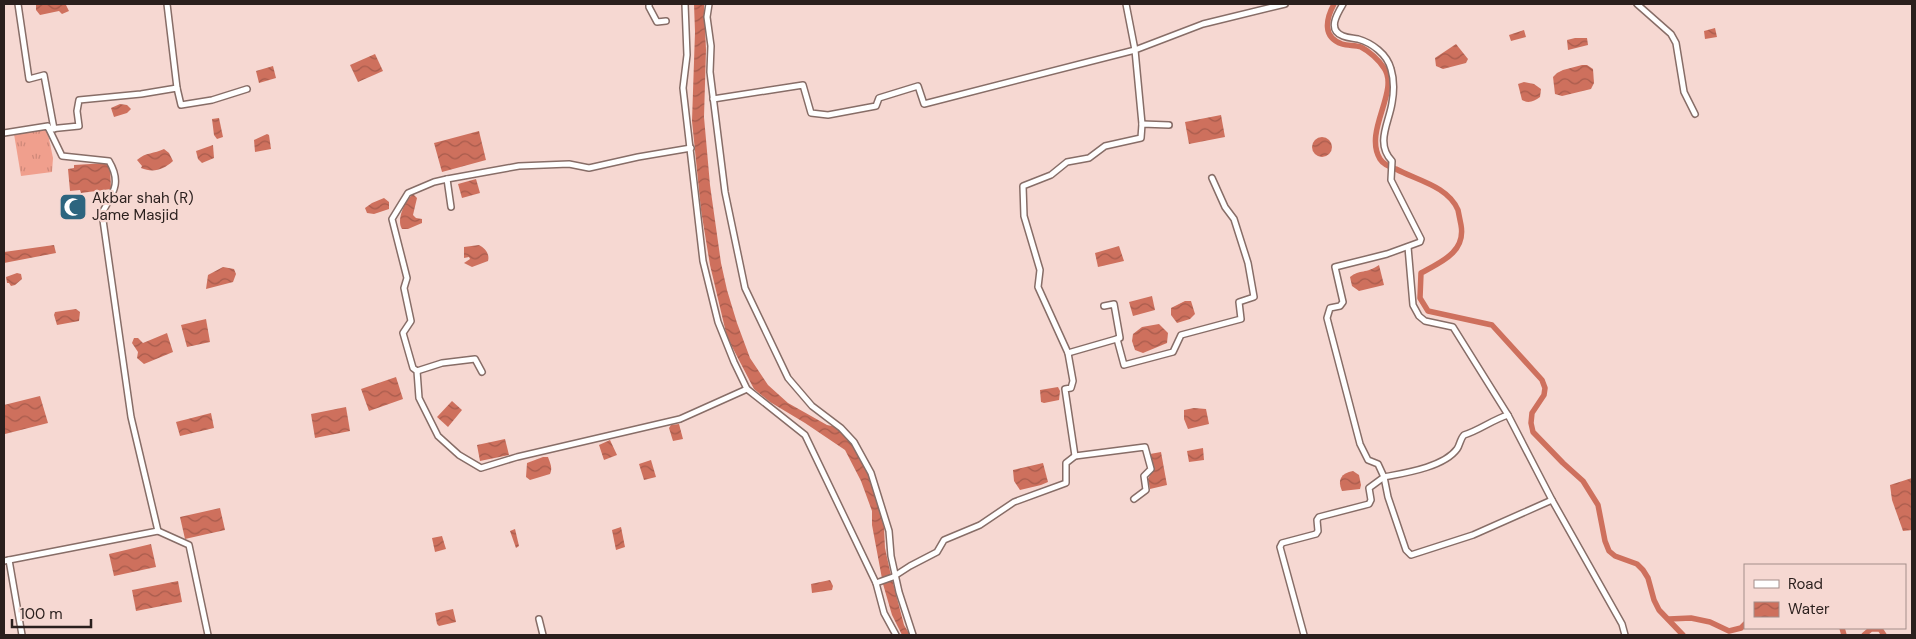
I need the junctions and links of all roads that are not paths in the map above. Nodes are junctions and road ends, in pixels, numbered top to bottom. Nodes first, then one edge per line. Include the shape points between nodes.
1 (18, 4) edge
2 (168, 4) edge
3 (649, 4) edge
4 (685, 4) edge
5 (709, 4) edge
6 (1126, 4) edge
7 (1285, 4) edge
8 (1343, 4) edge
9 (1638, 4) edge
10 (666, 21) dead end
11 (1135, 50) junction
12 (177, 88) junction
13 (247, 89) dead end
14 (713, 98) junction
15 (1695, 114) dead end
16 (1142, 124) junction
17 (1169, 124) dead end
18 (51, 129) junction
19 (4, 133) edge
20 (691, 148) junction
21 (1212, 178) dead end
22 (447, 179) junction
23 (451, 207) dead end
24 (1408, 247) junction
25 (1104, 306) dead end
26 (1117, 339) junction
27 (1068, 353) junction
28 (417, 371) junction
29 (482, 372) dead end
30 (747, 389) junction
31 (1508, 415) junction
32 (1075, 456) junction
33 (1384, 477) junction
34 (1134, 499) dead end
35 (1552, 500) junction
36 (158, 531) junction
37 (6, 560) edge
38 (894, 576) junction
39 (876, 583) junction
40 (539, 619) dead end
41 (22, 635) edge
42 (208, 635) edge
43 (543, 635) edge
44 (896, 635) edge
45 (913, 635) edge
46 (1304, 635) edge
47 (1624, 635) edge

1 - 18 street via 29,78 44,75
2 - 12 street
3 - 10 street via 656,22
4 - 20 street via 687,55 683,88
5 - 14 street via 707,16
6 - 11 street
7 - 11 street via 1203,24
8 - 24 street via 1334,21 1337,33 1368,42 1382,53 1391,67 1394,86 1383,141 1386,155 1392,161 1391,180 1421,239
9 - 15 street via 1671,34 1676,43 1684,92
11 - 14 street via 924,104 918,86 879,98 876,106 828,115 811,113 803,85
11 - 16 street
12 - 13 street via 181,105
12 - 18 street via 79,100 79,126
14 - 38 street via 725,192 745,288 788,378 812,406 840,428 859,449 871,473 889,531
16 - 17 street
16 - 27 street via 1141,138 1105,146 1089,158 1067,162 1051,175 1023,186 1024,216 1040,270 1038,287
18 - 19 street via 48,126
18 - 36 street via 62,156 109,161 115,171 116,187 102,213 130,417
20 - 22 street via 590,168 569,164 519,166
20 - 30 street via 708,285 728,349
21 - 26 street via 1234,219 1248,263 1254,297 1239,302 1241,319 1181,335 1173,352 1124,365
22 - 23 street
22 - 28 street via 408,193 392,219 407,278 404,288 411,321 403,333 413,368
24 - 31 street via 1413,304 1419,316 1425,321 1453,327
24 - 33 street via 1335,267 1343,302 1330,308 1327,318 1360,444 1368,460 1378,464
25 - 26 street via 1114,304 1120,338
26 - 27 street
27 - 32 street via 1074,381 1071,388 1065,389
28 - 29 street via 475,358
28 - 30 street via 419,398 438,436 459,455 481,468 680,419
30 - 39 street via 805,435
31 - 33 street via 1464,435 1457,449 1442,461 1418,471
31 - 35 street
32 - 34 street via 1145,446 1151,469 1144,476 1146,490
32 - 38 street via 1066,463 1066,483 1014,502 980,525 944,540 937,552
33 - 35 street via 1406,550 1411,555 1473,535
33 - 46 street via 1369,488 1369,504 1319,517 1316,534 1282,543 1280,547
35 - 47 street via 1622,624
36 - 37 street
36 - 42 street via 189,545
37 - 41 street
38 - 39 street
38 - 45 street
39 - 44 street via 884,613
40 - 43 street

